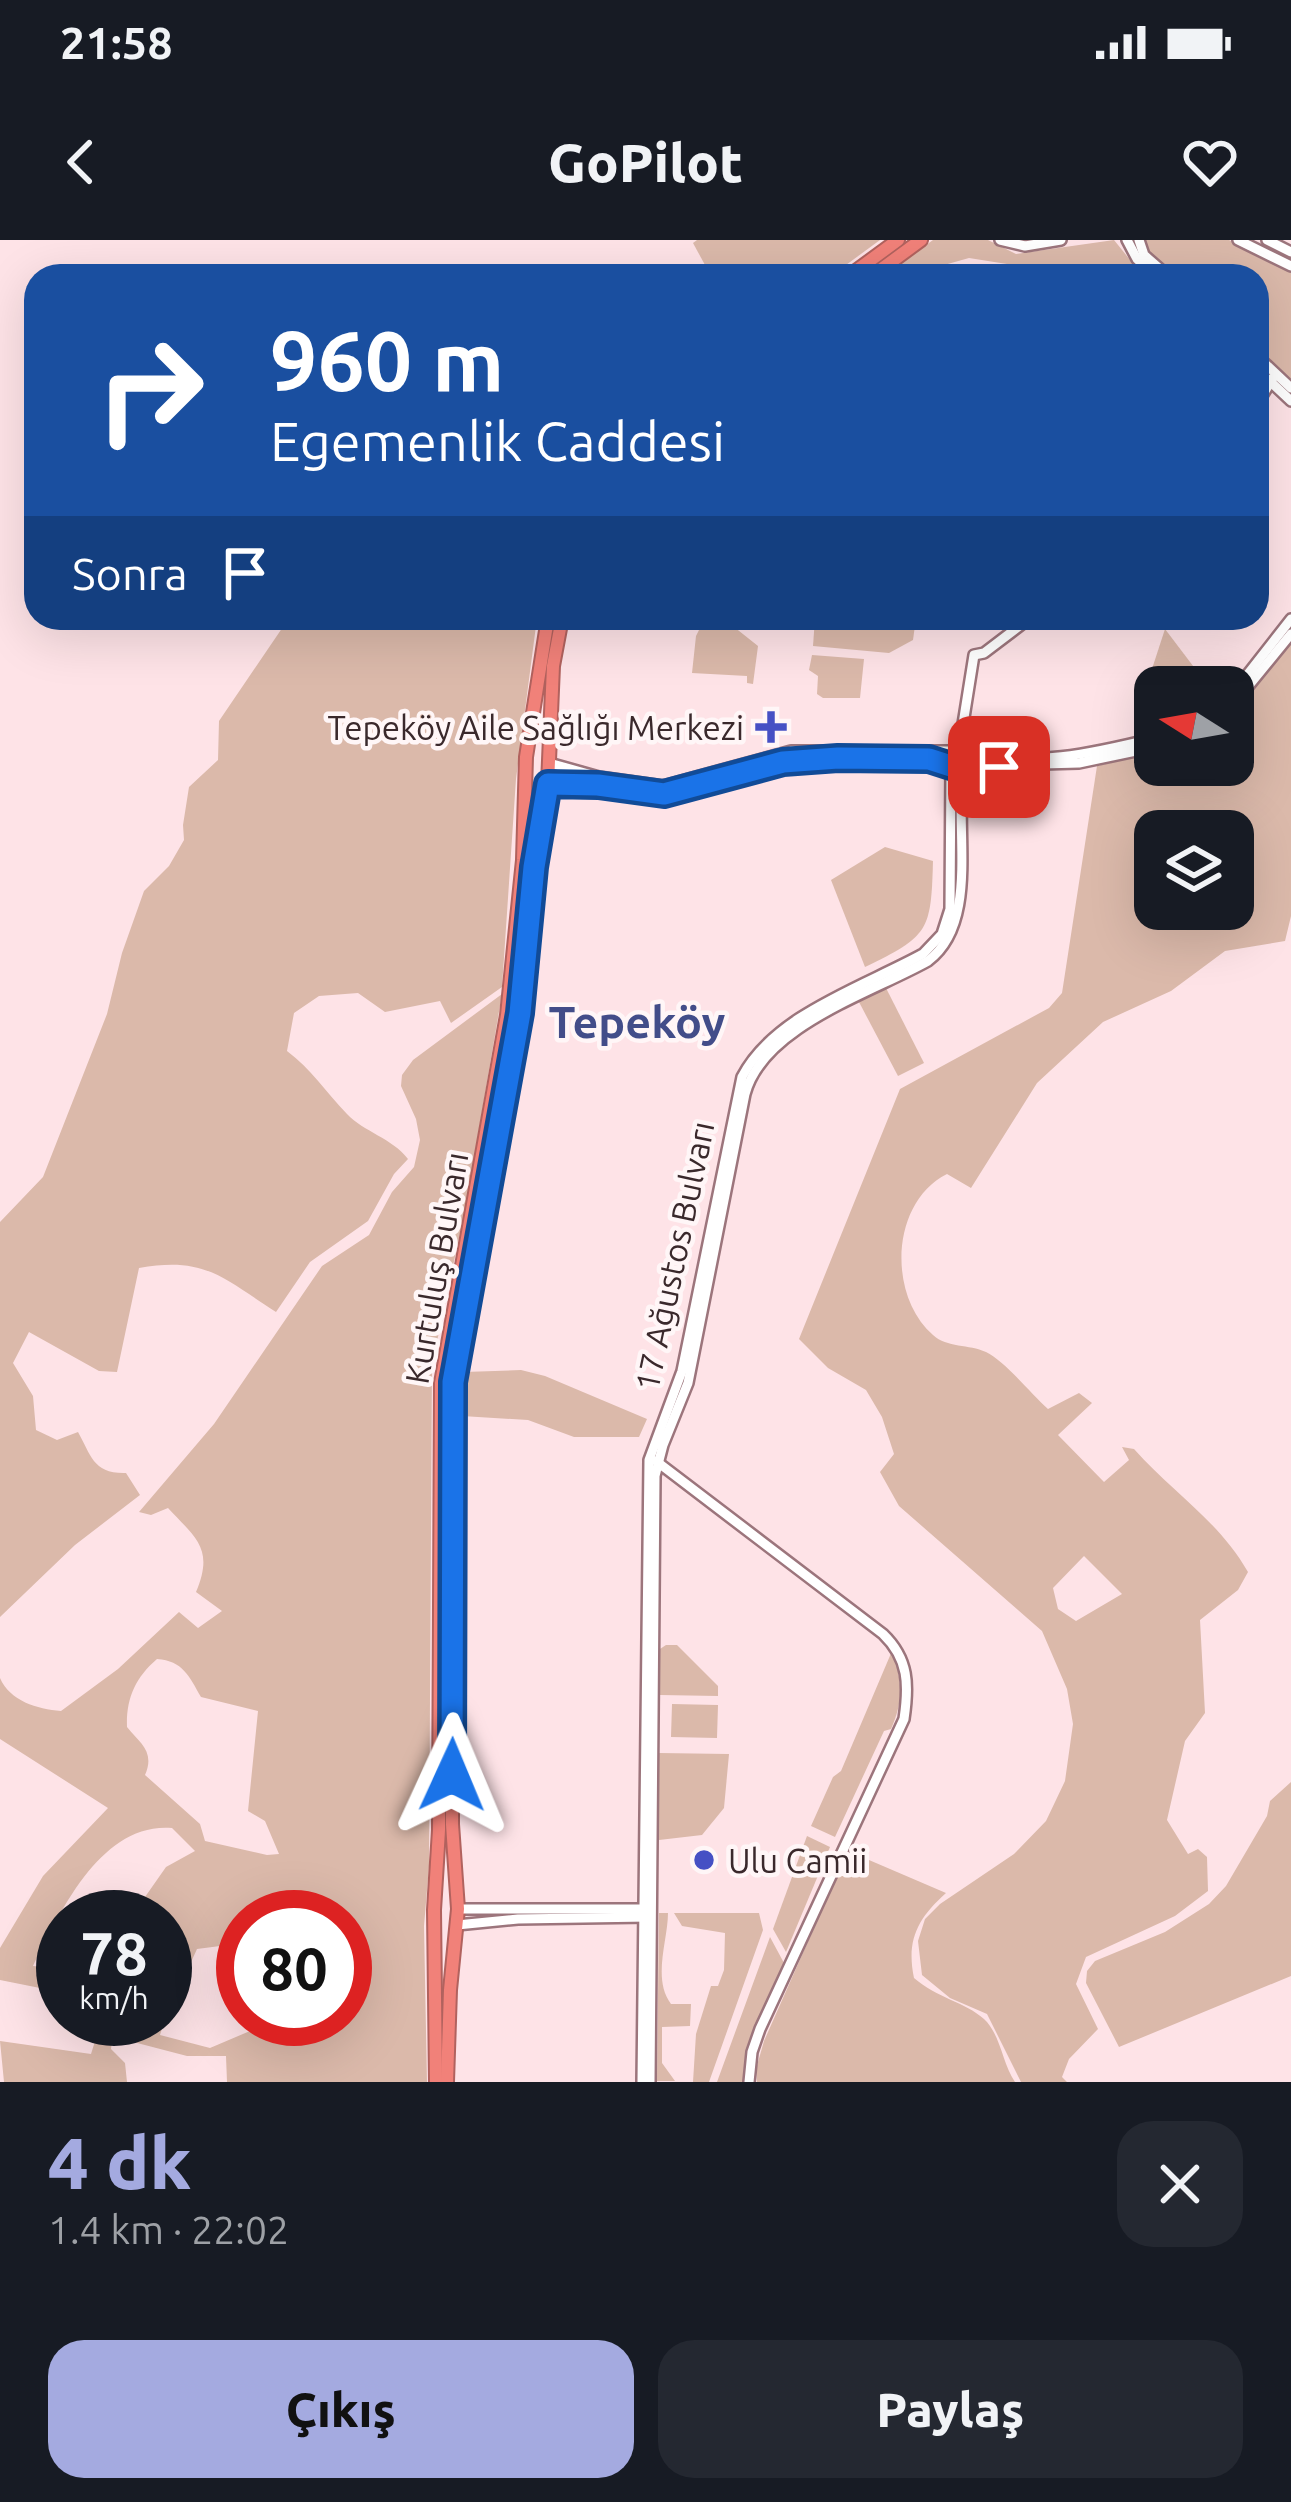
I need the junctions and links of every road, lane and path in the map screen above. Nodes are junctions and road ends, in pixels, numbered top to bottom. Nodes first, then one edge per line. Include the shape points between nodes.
1 (898, 240) edge
2 (921, 240) edge
3 (1000, 240) edge
4 (1061, 240) edge
5 (1238, 240) edge
6 (1267, 240) edge
7 (1291, 252) edge
8 (865, 264) edge
9 (888, 264) edge
10 (1291, 266) edge
11 (1269, 372) edge
12 (1269, 376) edge
13 (1273, 378) junction
14 (1269, 384) edge
15 (1291, 388) edge
16 (1291, 400) edge
17 (1291, 619) edge
18 (546, 630) edge
19 (560, 630) edge
20 (1015, 630) edge
21 (1291, 634) edge
22 (1254, 666) edge
23 (1254, 682) edge
24 (1134, 746) edge
25 (1134, 748) edge
26 (956, 756) junction
27 (526, 758) junction
28 (549, 763) junction
29 (965, 766) junction
30 (524, 781) junction
31 (548, 784) junction
32 (654, 1459) junction
33 (458, 1909) junction
34 (648, 1913) junction
35 (434, 1917) junction
36 (457, 1925) junction
37 (436, 2082) edge
38 (447, 2082) edge
39 (646, 2082) edge
40 (749, 2082) edge

1 - 8 highway
2 - 9 highway
3 - 4 main road
5 - 10 main road
6 - 7 main road
11 - 13 main road
12 - 13 main road
13 - 14 main road
13 - 15 main road
13 - 16 main road
17 - 22 main road
18 - 27 highway
19 - 28 highway
20 - 26 main road via 974,656
21 - 23 main road
24 - 26 main road
25 - 29 main road via 1079,764
26 - 28 main road via 785,752 663,786
26 - 29 main road
26 - 31 main road via 802,759 664,794
26 - 32 main road, 17 Ağustos Bulvarı via 950,909 938,940 780,1031 740,1083 682,1371
27 - 28 highway
27 - 30 highway
28 - 31 highway
29 - 32 main road, 17 Ağustos Bulvarı via 958,908 947,942 921,965 783,1039 750,1078 688,1383
30 - 31 highway
30 - 35 highway, Kurtuluş Bulvarı via 509,1000 440,1383
31 - 33 highway, Kurtuluş Bulvarı via 520,1013 453,1382
32 - 34 main road, 17 Ağustos Bulvarı via 646,1494
32 - 40 main road via 892,1643 907,1676 904,1719 760,2029
33 - 34 main road
33 - 35 highway via 444,1906
33 - 36 highway, Kurtuluş Bulvarı
34 - 36 main road
34 - 39 main road, 17 Ağustos Bulvarı
35 - 36 highway via 444,1928
35 - 37 highway, Kurtuluş Bulvarı
36 - 38 highway

